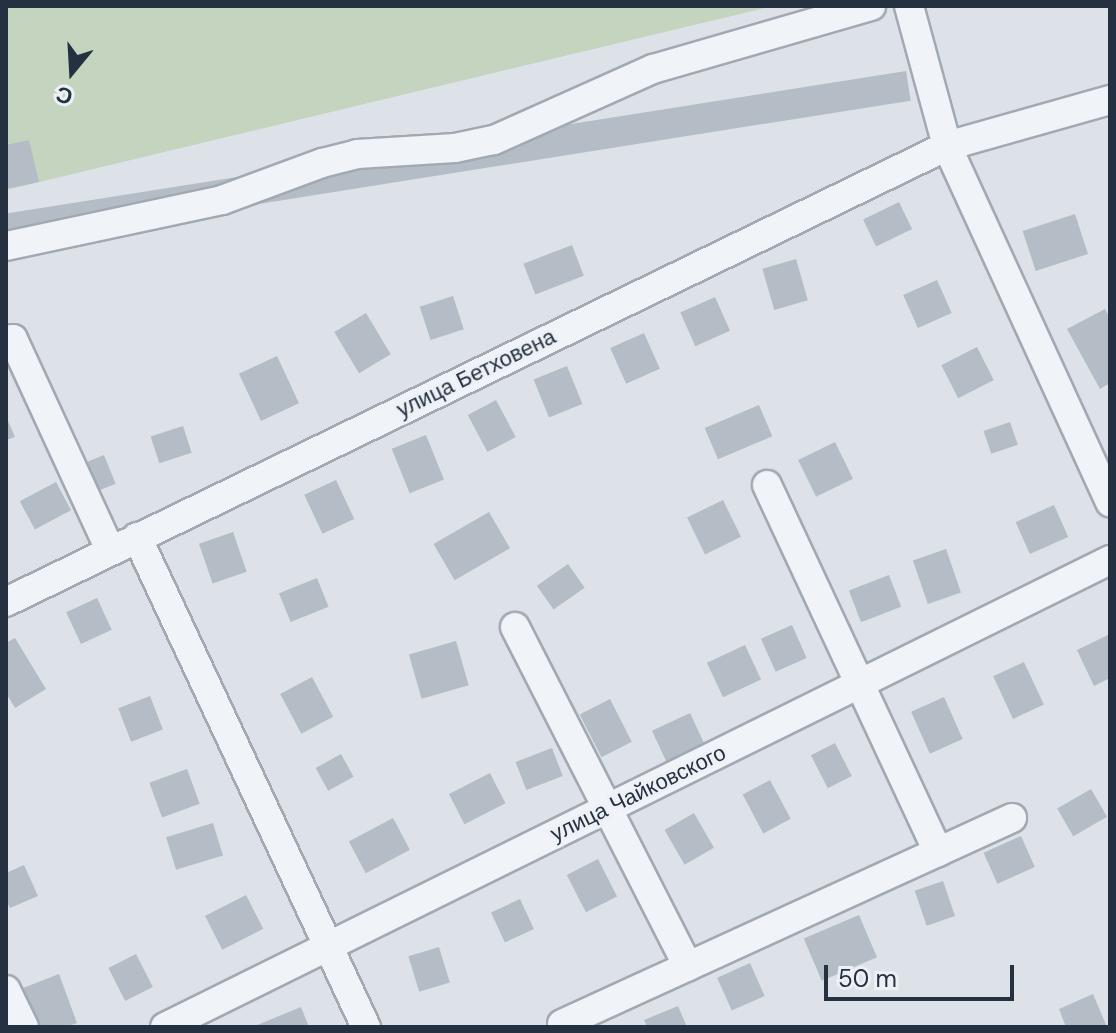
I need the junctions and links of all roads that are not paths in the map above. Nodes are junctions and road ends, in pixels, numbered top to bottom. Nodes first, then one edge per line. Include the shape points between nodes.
1 (871, 6) edge
2 (909, 6) edge
3 (1110, 100) edge
4 (947, 146) junction
5 (6, 246) edge
6 (6, 341) edge
7 (767, 485) dead end
8 (1110, 502) edge
9 (137, 537) junction
10 (110, 550) junction
11 (1110, 560) edge
12 (6, 602) edge
13 (515, 627) dead end
14 (859, 684) junction
15 (605, 810) junction
16 (1012, 818) dead end
17 (938, 852) junction
18 (328, 946) junction
19 (688, 966) junction
20 (6, 990) edge
21 (562, 1024) dead end
22 (24, 1027) edge
23 (165, 1027) edge
24 (366, 1027) edge

1 - 5 street via 653,69 494,140 357,154 222,200
2 - 4 street
3 - 4 street, улица Бетховена
4 - 8 street
4 - 9 street, улица Бетховена
6 - 10 street via 13,339
7 - 14 street
9 - 10 street, улица Бетховена
9 - 18 street
10 - 12 street, улица Бетховена
11 - 14 street, улица Чайковского
13 - 15 street
14 - 15 street, улица Чайковского
14 - 17 street
15 - 18 street, улица Чайковского
15 - 19 street
16 - 17 street
17 - 19 street
18 - 23 street, улица Чайковского
18 - 24 street
19 - 21 street
20 - 22 street

